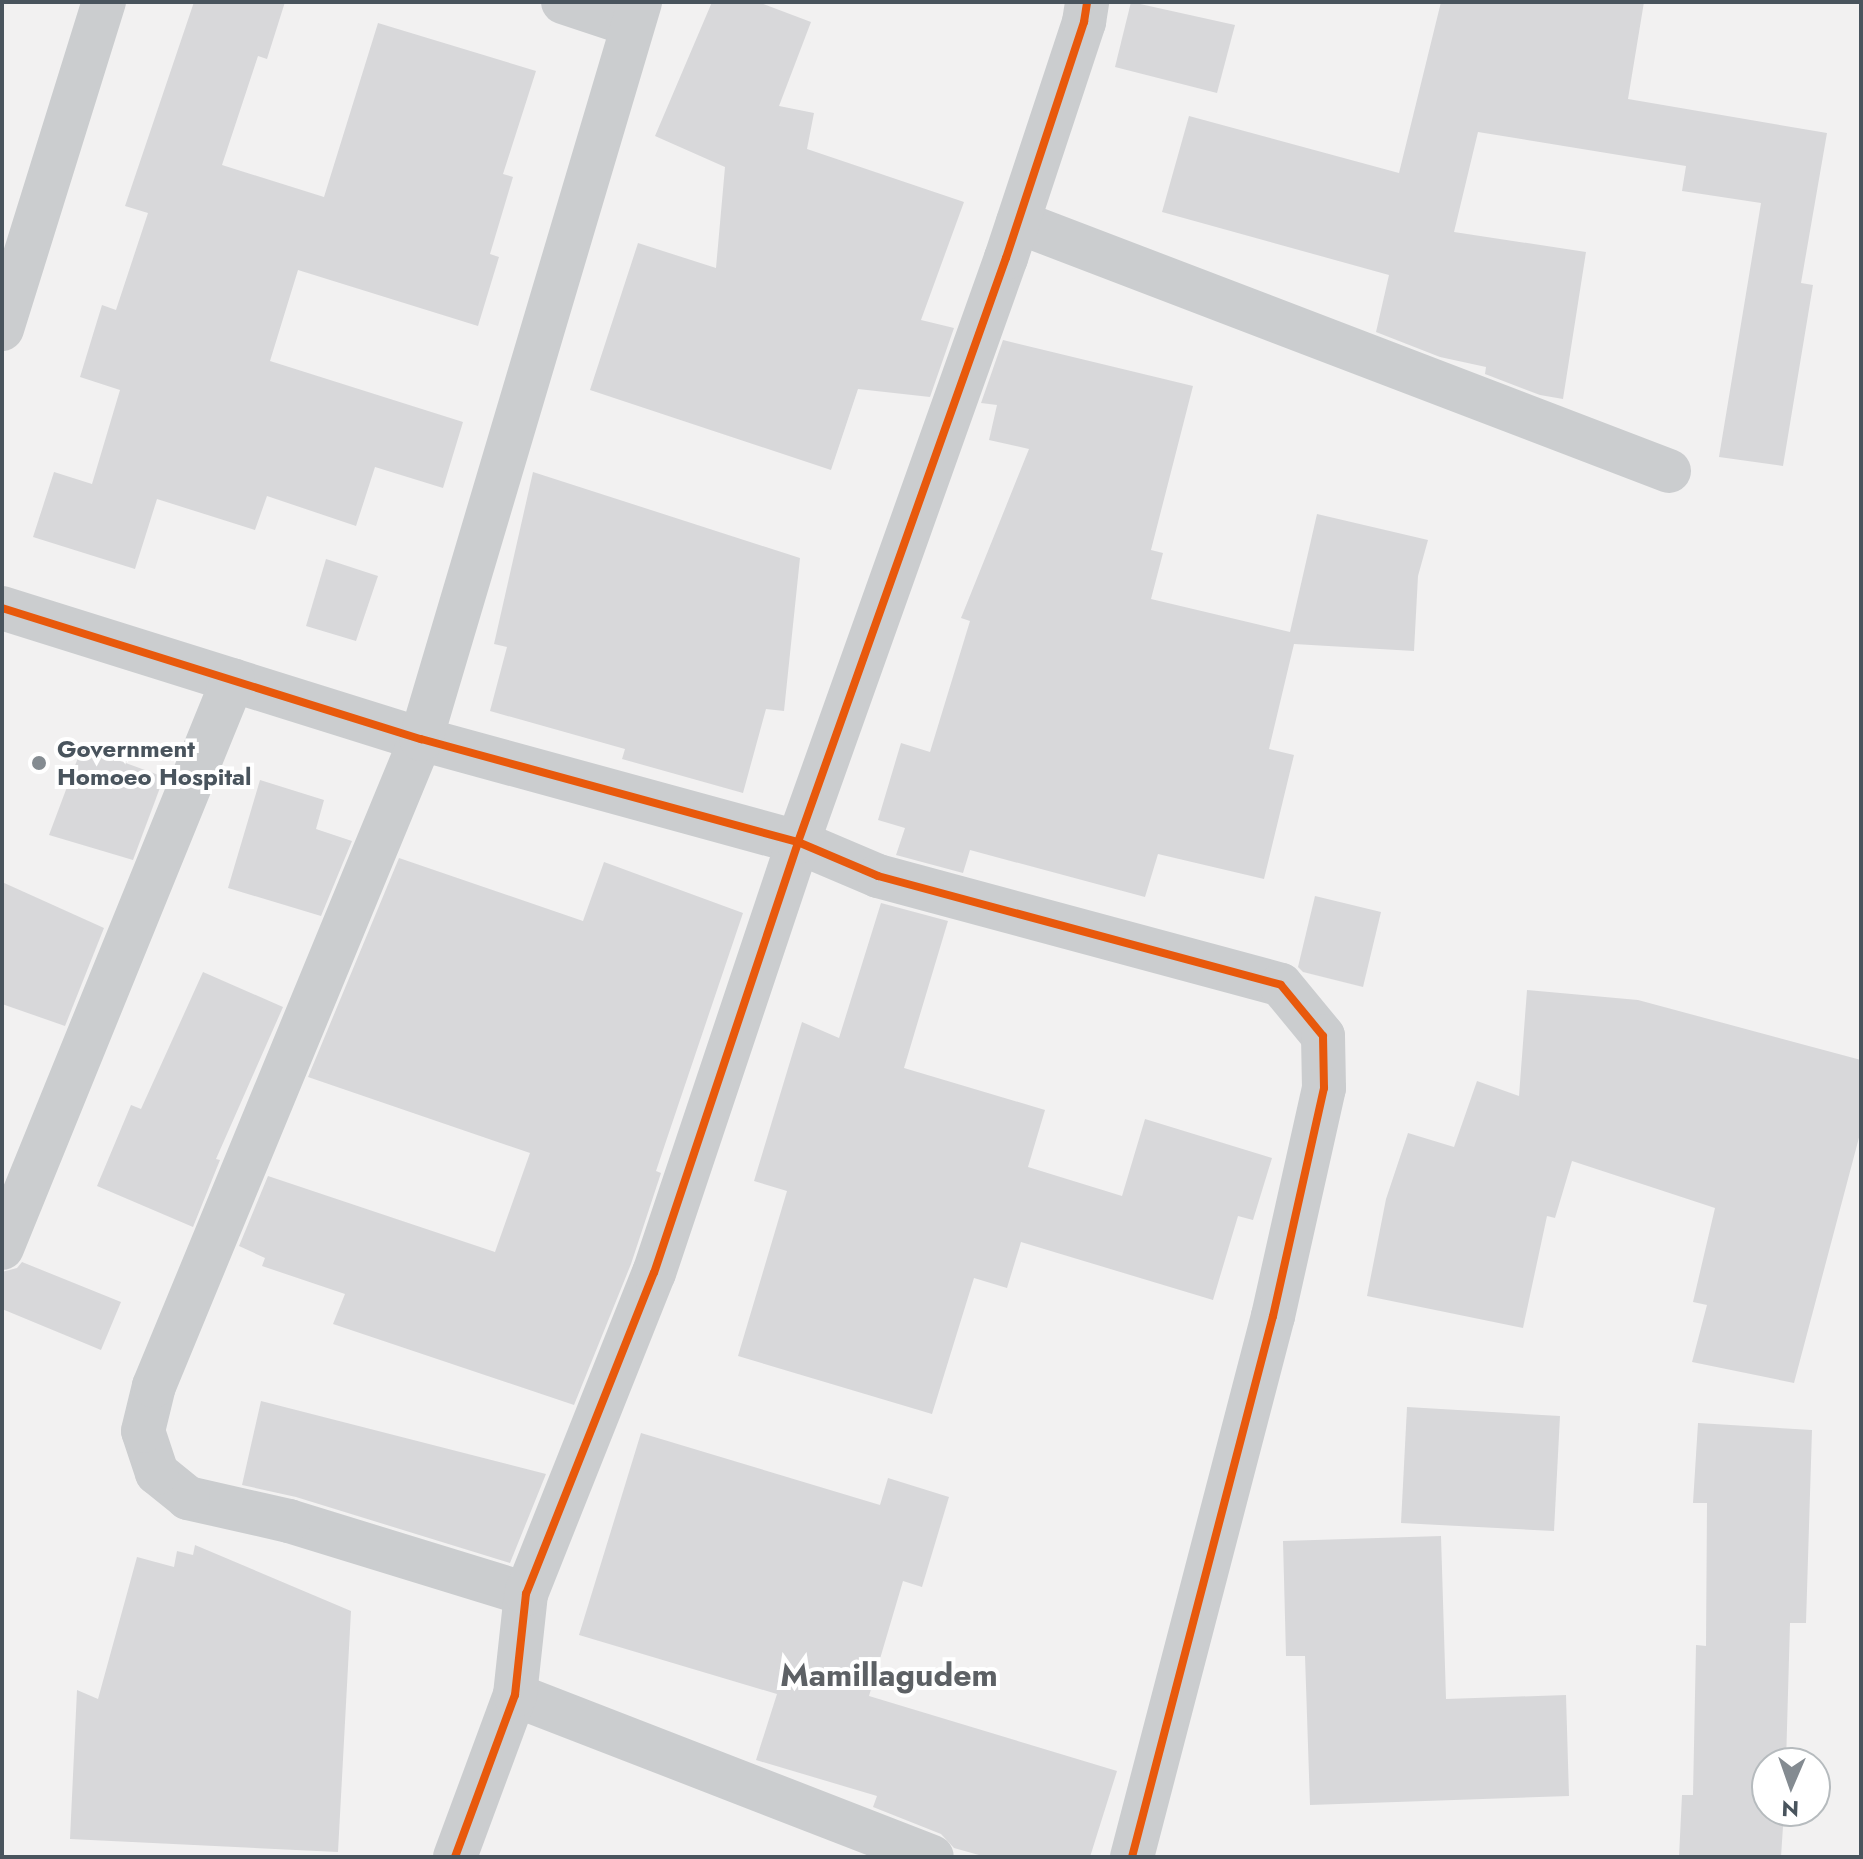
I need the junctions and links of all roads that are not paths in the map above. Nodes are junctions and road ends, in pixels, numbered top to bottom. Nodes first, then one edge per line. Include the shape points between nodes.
1 (104, 2) edge
2 (563, 2) edge
3 (1087, 2) edge
4 (636, 14) edge
5 (1018, 222) junction
6 (2, 329) edge
7 (1669, 471) dead end
8 (2, 608) edge
9 (233, 680) junction
10 (421, 739) junction
11 (798, 842) junction
12 (2, 1248) edge
13 (526, 1594) junction
14 (515, 1695) junction
15 (455, 1857) edge
16 (932, 1857) edge
17 (1132, 1857) edge

1 - 6 street
2 - 4 street
3 - 5 street
4 - 10 street
5 - 7 street
5 - 11 street
8 - 9 street
9 - 10 street
9 - 12 street
10 - 11 street
10 - 13 street via 154,1386 143,1431 157,1473 188,1498 289,1521
11 - 13 street via 654,1273
11 - 17 street via 878,876 1281,985 1323,1036 1324,1088 1273,1316
13 - 14 street
14 - 15 street
14 - 16 street

